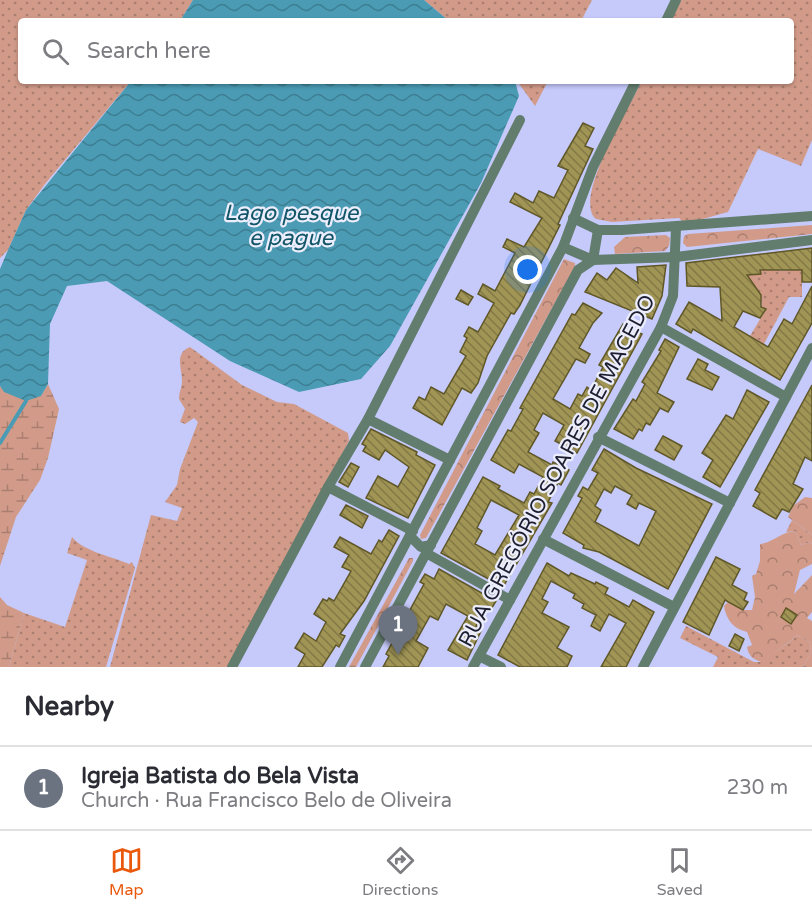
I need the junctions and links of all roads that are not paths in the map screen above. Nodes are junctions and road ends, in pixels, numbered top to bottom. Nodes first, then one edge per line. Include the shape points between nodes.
1 (676, 0) edge
2 (667, 18) edge
3 (634, 84) edge
4 (520, 120) dead end
5 (812, 216) edge
6 (573, 218) junction
7 (676, 228) junction
8 (598, 230) junction
9 (812, 240) edge
10 (563, 247) junction
11 (676, 257) junction
12 (592, 261) junction
13 (661, 327) junction
14 (812, 348) edge
15 (786, 397) junction
16 (368, 419) junction
17 (598, 436) junction
18 (450, 460) junction
19 (328, 487) junction
20 (730, 503) junction
21 (411, 534) junction
22 (543, 539) junction
23 (402, 551) junction
24 (426, 554) junction
25 (510, 600) junction
26 (674, 607) junction
27 (479, 656) junction
28 (232, 667) edge
29 (340, 667) edge
30 (365, 667) edge
31 (473, 667) edge
32 (501, 667) edge
33 (643, 667) edge

1 - 2 street
3 - 6 street via 593,167
4 - 16 street
5 - 7 street
6 - 8 street
6 - 10 street
7 - 8 street
7 - 11 street, RUA GREGÓRIO SOARES DE MACEDO
8 - 12 street
9 - 11 street
10 - 12 street
10 - 18 street
11 - 12 street
11 - 13 street, RUA GREGÓRIO SOARES DE MACEDO via 673,296
12 - 24 street via 578,270
13 - 15 street
13 - 17 street, RUA GREGÓRIO SOARES DE MACEDO
14 - 15 street
15 - 20 street
16 - 18 street
16 - 19 street
17 - 20 street
17 - 22 street, RUA GREGÓRIO SOARES DE MACEDO
18 - 21 street
19 - 21 street
19 - 28 street
20 - 26 street
21 - 23 street
21 - 24 street
22 - 25 street, RUA GREGÓRIO SOARES DE MACEDO
22 - 26 street
23 - 24 street
23 - 29 street
24 - 25 street
24 - 30 street
25 - 27 street, RUA GREGÓRIO SOARES DE MACEDO
26 - 33 street
27 - 31 street, RUA GREGÓRIO SOARES DE MACEDO
27 - 32 street

